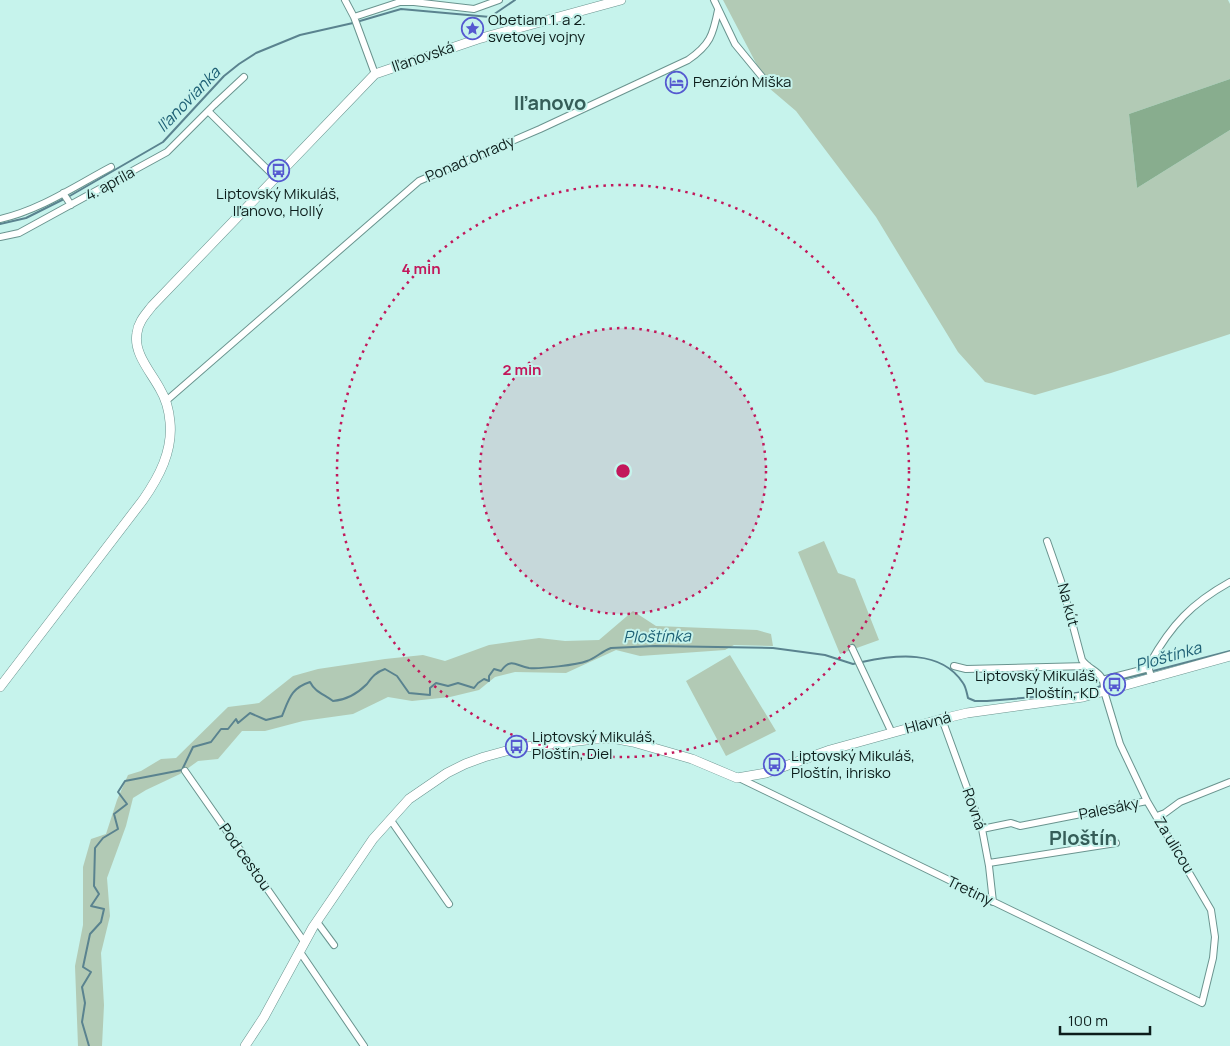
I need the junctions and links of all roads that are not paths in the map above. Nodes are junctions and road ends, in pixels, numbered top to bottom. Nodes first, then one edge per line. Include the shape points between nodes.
1 (345, 0) edge
2 (499, 0) edge
3 (621, 0) edge
4 (714, 0) edge
5 (594, 3) edge
6 (718, 10) junction
7 (356, 20) junction
8 (375, 74) junction
9 (244, 77) dead end
10 (763, 78) dead end
11 (208, 111) junction
12 (111, 167) dead end
13 (276, 178) junction
14 (67, 198) junction
15 (0, 219) edge
16 (0, 237) edge
17 (166, 401) junction
18 (1047, 541) dead end
19 (1230, 582) edge
20 (852, 648) dead end
21 (1230, 656) edge
22 (954, 666) dead end
23 (1089, 666) junction
24 (1150, 673) junction
25 (1105, 686) junction
26 (0, 687) edge
27 (942, 719) junction
28 (892, 732) junction
29 (185, 771) dead end
30 (737, 778) junction
31 (1230, 782) edge
32 (1148, 801) junction
33 (1157, 816) junction
34 (390, 819) junction
35 (982, 829) junction
36 (1116, 843) dead end
37 (989, 863) junction
38 (993, 902) junction
39 (449, 904) dead end
40 (317, 922) junction
41 (305, 943) junction
42 (334, 945) dead end
43 (300, 952) junction
44 (1202, 1003) joint
45 (244, 1046) edge
46 (364, 1046) edge

1 - 7 street
2 - 7 street via 474,9 400,2
3 - 5 street, Iľanovská
4 - 6 street
5 - 8 street, Iľanovská
6 - 10 street via 735,44
6 - 17 street, Ponad ohrady via 709,42 688,60 419,181
7 - 8 street
8 - 13 street, Iľanovská
9 - 11 street, 4. apríla
11 - 13 street
11 - 14 street, 4. apríla via 167,152
12 - 14 street, 4. apríla
13 - 17 street, Iľanovská via 152,306 139,324 136,342 139,353
14 - 15 street, 4. apríla
14 - 16 street, 4. apríla via 19,233
17 - 26 street via 170,442 156,481
18 - 23 street, Na kút via 1064,588 1081,657
19 - 24 street via 1198,603 1175,624 1158,649
20 - 28 street
21 - 24 street, Hlavná
22 - 23 street via 966,669
23 - 25 street, Na kút
24 - 25 street, Hlavná
24 - 25 street
25 - 27 street, Hlavná via 1083,697
25 - 32 street, Za ulicou via 1120,744
27 - 28 street, Hlavná
27 - 35 street, Rovná
28 - 30 street, Hlavná via 766,773
29 - 41 street, Pod cestou
30 - 34 street via 692,759 623,739 537,745 484,757 455,768 409,799
30 - 38 street, Tretiny
31 - 33 street via 1180,802
32 - 33 street, Za ulicou
32 - 35 street, Palesáky via 1020,826 1012,823
33 - 44 street, Za ulicou via 1211,910 1215,937 1213,958
34 - 39 street
34 - 40 street
35 - 37 street, Rovná
36 - 37 street
37 - 38 street, Rovná
38 - 44 street, Tretiny
40 - 41 street
40 - 42 street
41 - 43 street
43 - 45 street
43 - 46 street

